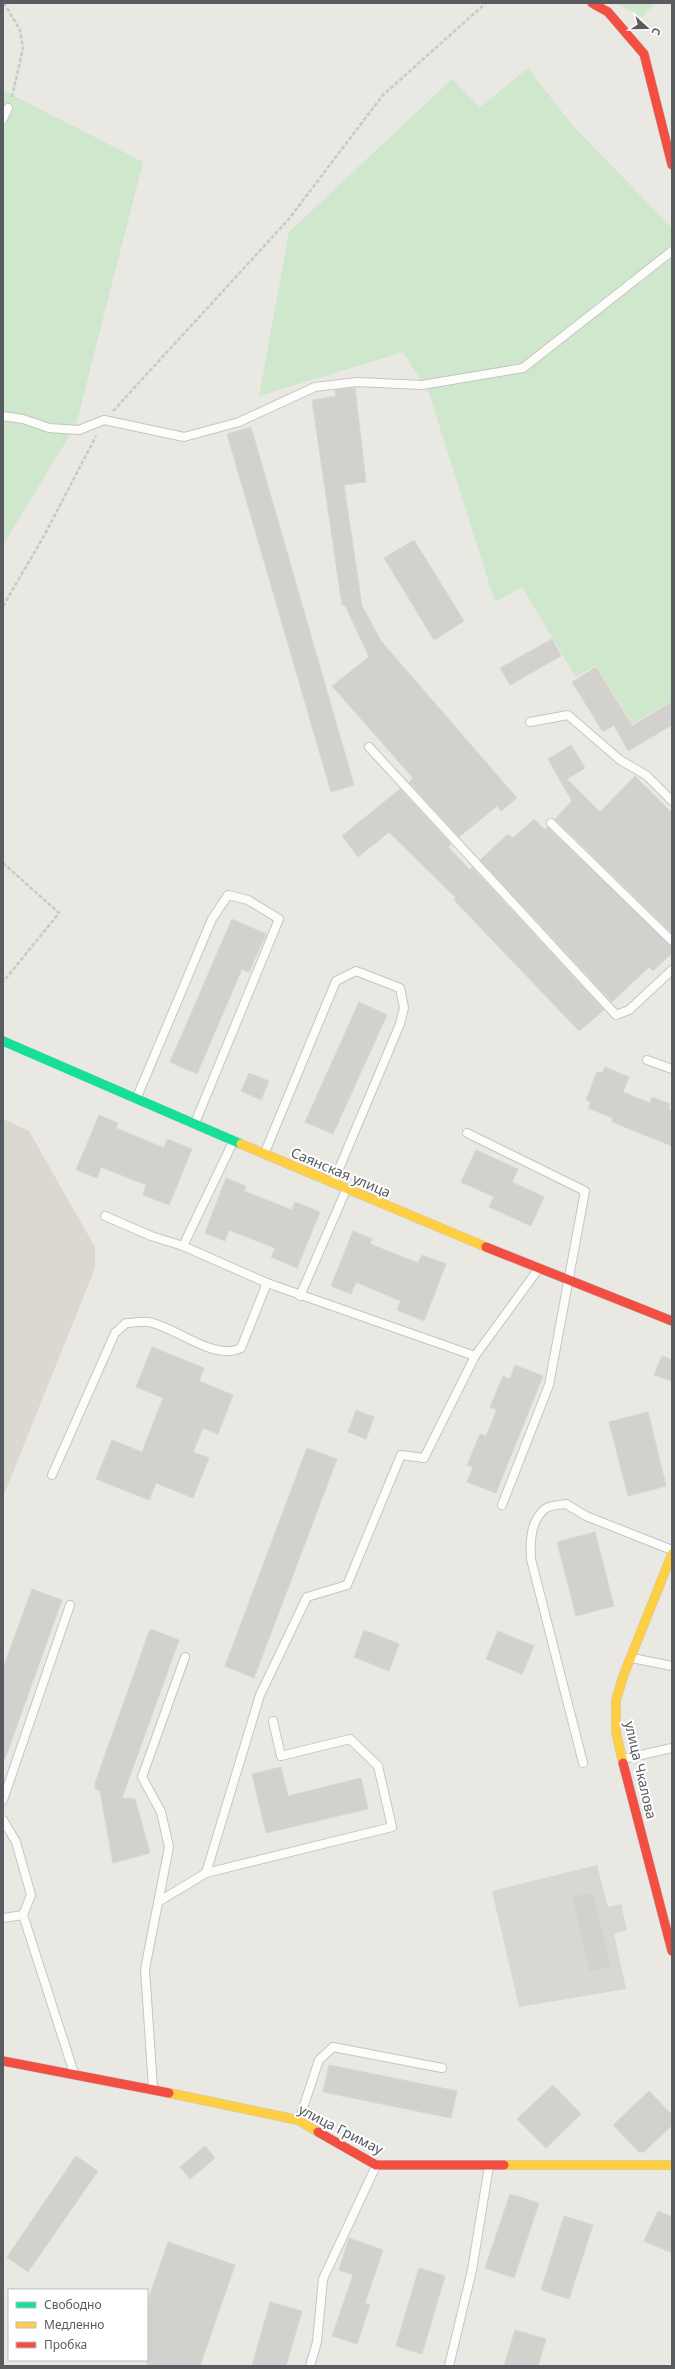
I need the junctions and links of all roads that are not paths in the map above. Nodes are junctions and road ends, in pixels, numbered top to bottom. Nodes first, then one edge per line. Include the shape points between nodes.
1 (592, 3) edge
2 (8, 108) road end
3 (3, 119) edge
4 (672, 165) edge
5 (672, 252) edge
6 (3, 416) edge
7 (530, 722) dead end
8 (369, 747) dead end
9 (672, 801) edge
10 (551, 823) dead end
11 (672, 941) edge
12 (672, 970) edge
13 (3, 1041) edge
14 (648, 1060) dead end
15 (672, 1069) edge
16 (137, 1098) junction
17 (194, 1126) junction
18 (467, 1133) dead end
19 (233, 1142) junction
20 (264, 1155) junction
21 (333, 1183) junction
22 (346, 1189) junction
23 (105, 1216) dead end
24 (183, 1246) junction
25 (539, 1269) junction
26 (567, 1281) junction
27 (267, 1283) junction
28 (300, 1296) junction
29 (672, 1321) edge
30 (475, 1356) junction
31 (52, 1475) dead end
32 (502, 1504) dead end
33 (672, 1550) edge
34 (672, 1554) edge
35 (70, 1605) dead end
36 (185, 1657) dead end
37 (631, 1657) junction
38 (672, 1666) edge
39 (273, 1721) dead end
40 (672, 1748) edge
41 (622, 1759) junction
42 (583, 1762) dead end
43 (3, 1800) edge
44 (3, 1820) edge
45 (206, 1872) junction
46 (158, 1902) junction
47 (23, 1915) junction
48 (3, 1918) edge
49 (672, 1951) edge
50 (3, 2061) edge
51 (442, 2068) dead end
52 (74, 2073) junction
53 (153, 2089) junction
54 (298, 2120) junction
55 (376, 2165) junction
56 (672, 2165) edge
57 (489, 2166) junction
58 (310, 2366) edge
59 (449, 2366) edge

1 - 4 street via 608,12 644,54
2 - 3 lane
5 - 6 lane via 523,368 422,385 357,382 315,387 239,422 184,437 104,420 79,430 49,428 23,419
7 - 9 lane via 568,715 620,760 646,775
8 - 12 lane via 616,1015 629,1010
10 - 11 lane
13 - 16 street, Саянская улица
14 - 15 lane
16 - 17 street, Саянская улица
16 - 17 lane via 212,920 228,895 248,900 279,918
17 - 19 street, Саянская улица
18 - 26 lane via 585,1191
19 - 20 street, Саянская улица
19 - 24 lane
20 - 21 street, Саянская улица
20 - 21 lane via 336,981 356,970 400,988 404,1008 400,1024
21 - 22 street, Саянская улица
22 - 25 street, Саянская улица
22 - 28 lane
23 - 24 lane via 151,1236
24 - 27 lane
25 - 26 street, Саянская улица
25 - 30 lane
26 - 29 street, Саянская улица
26 - 32 lane via 549,1385
27 - 28 lane
27 - 31 lane via 241,1348 231,1352 216,1350 148,1322 126,1323 115,1333
28 - 30 lane
30 - 45 lane via 424,1458 401,1455 347,1585 307,1597 260,1695
33 - 42 lane via 586,1516 566,1504 546,1508 536,1520 530,1541 531,1559
34 - 37 street, улица Чкалова
35 - 43 lane
36 - 46 lane via 142,1777 161,1812 169,1847
37 - 38 lane
37 - 41 street, улица Чкалова via 620,1687 615,1713
39 - 45 lane via 281,1756 350,1739 378,1766 392,1827
40 - 41 lane
41 - 49 street, улица Чкалова
44 - 47 lane via 16,1842 31,1895
45 - 46 lane
46 - 53 lane via 145,1969
47 - 48 lane
47 - 52 lane
50 - 52 street, улица Гримау
51 - 54 lane via 333,2047 319,2060
52 - 53 street, улица Гримау
53 - 54 street, улица Гримау
54 - 55 street, улица Гримау
55 - 57 street, улица Гримау
55 - 58 lane via 323,2279 317,2342
56 - 57 street, улица Гримау
57 - 59 lane via 472,2270

